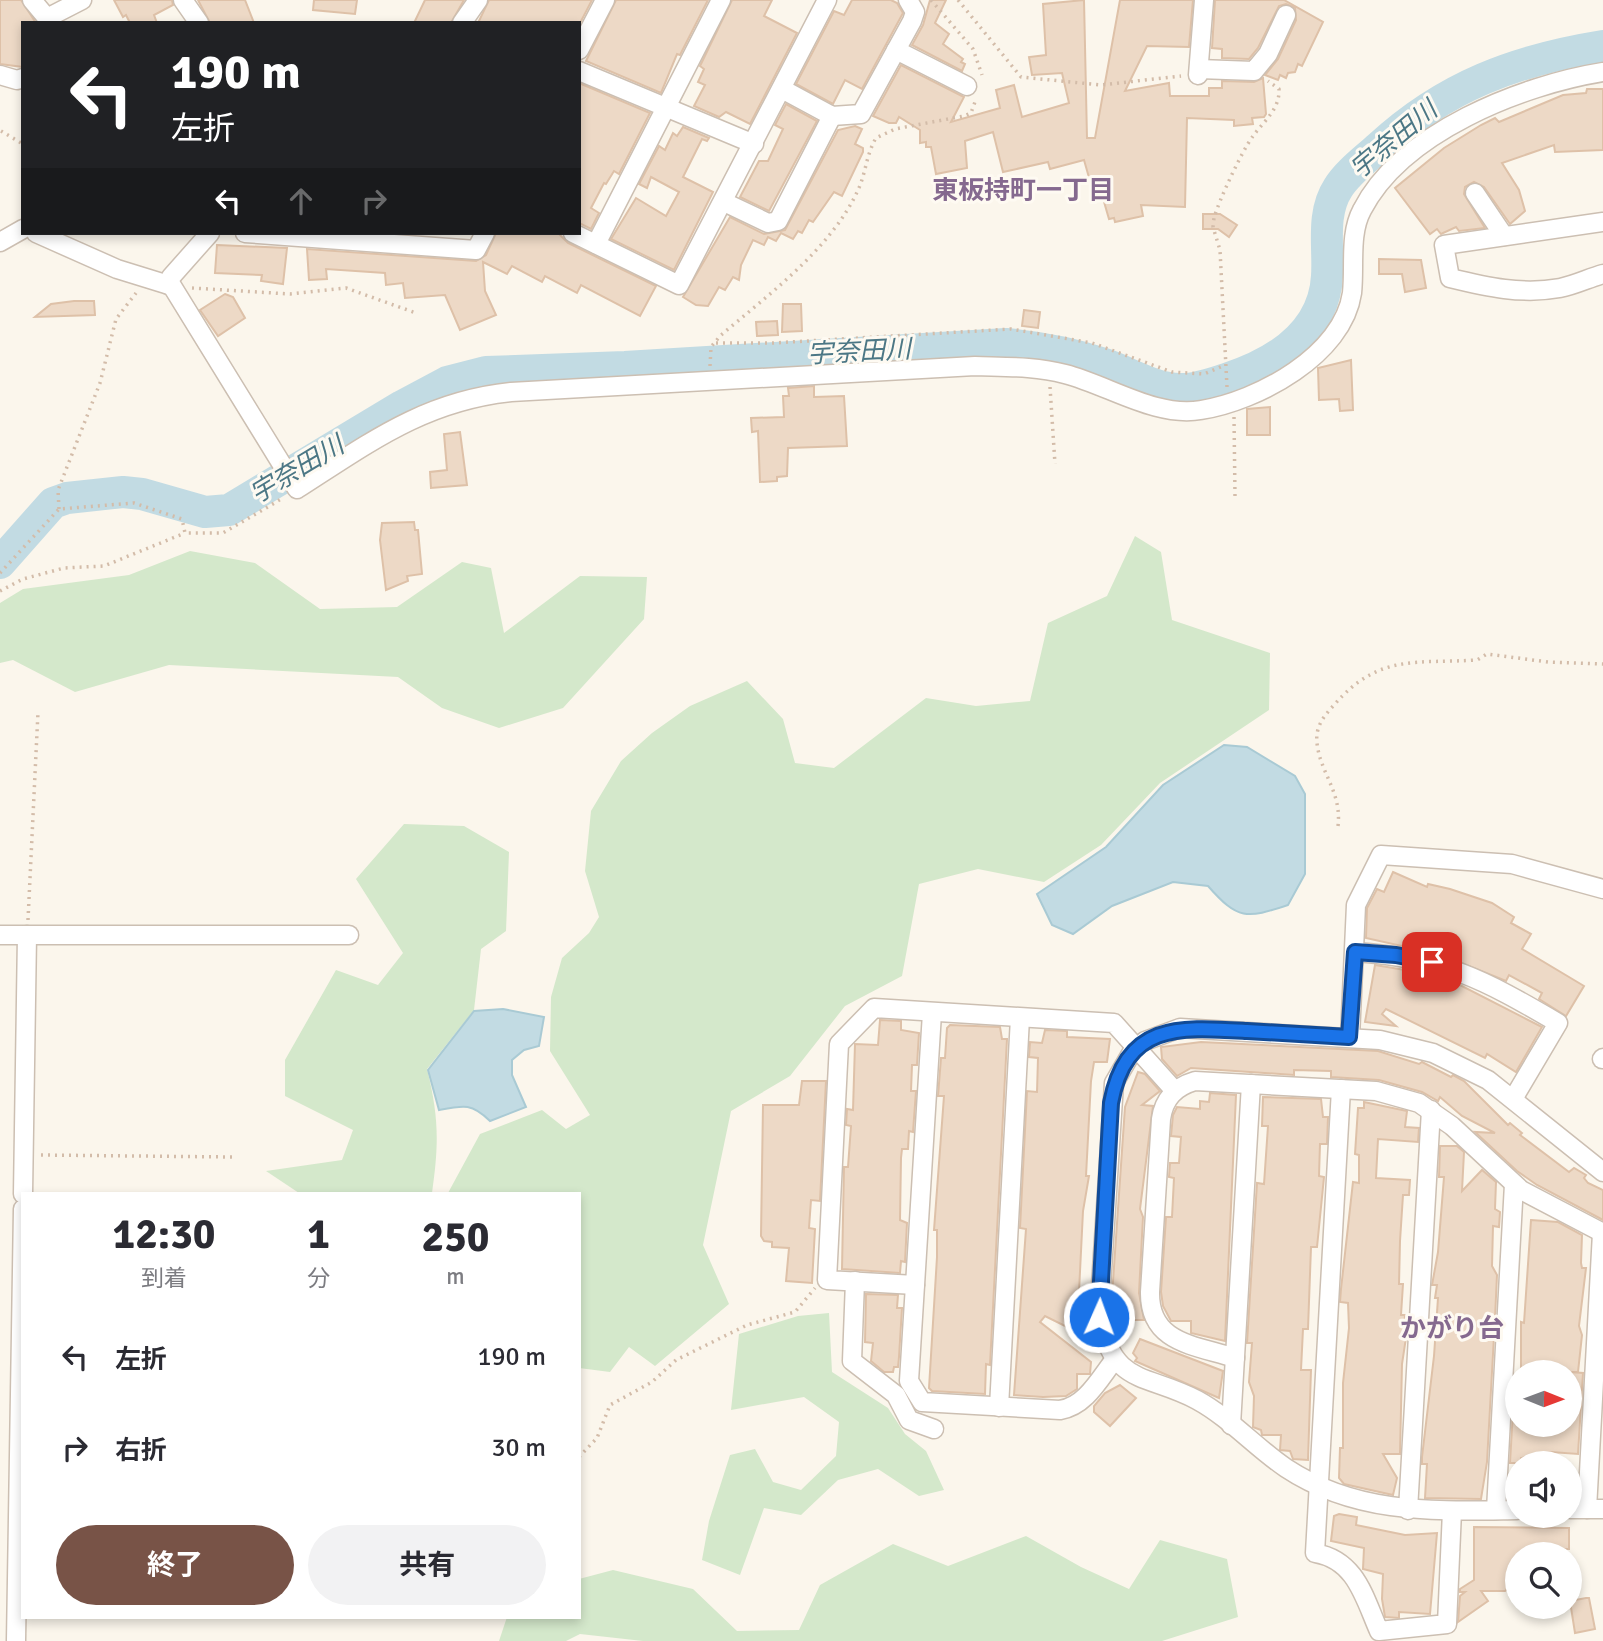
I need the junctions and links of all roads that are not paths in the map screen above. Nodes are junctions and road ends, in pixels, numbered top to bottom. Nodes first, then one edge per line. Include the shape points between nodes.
1 (32, 0) edge
2 (82, 0) edge
3 (183, 0) edge
4 (478, 0) edge
5 (605, 0) edge
6 (721, 0) edge
7 (827, 0) edge
8 (908, 0) edge
9 (1204, 0) edge
10 (1286, 15) dead end
11 (191, 21) edge
12 (463, 21) edge
13 (581, 46) edge
14 (896, 50) junction
15 (581, 72) edge
16 (1603, 72) edge
17 (0, 75) edge
18 (21, 79) edge
19 (976, 85) road end
20 (782, 89) junction
21 (666, 107) junction
22 (832, 116) junction
23 (754, 144) junction
24 (1475, 193) dead end
25 (724, 202) junction
26 (1603, 222) edge
27 (21, 230) edge
28 (41, 235) edge
29 (208, 235) edge
30 (345, 235) edge
31 (484, 235) edge
32 (577, 235) edge
33 (1504, 236) junction
34 (0, 242) edge
35 (596, 244) junction
36 (1603, 274) edge
37 (173, 290) junction
38 (1603, 889) edge
39 (0, 935) edge
40 (27, 935) junction
41 (349, 935) dead end
42 (1355, 952) junction
43 (932, 1013) junction
44 (1020, 1018) junction
45 (1349, 1037) junction
46 (1138, 1047) junction
47 (1251, 1084) junction
48 (1341, 1089) junction
49 (1175, 1091) junction
50 (1513, 1099) junction
51 (1431, 1110) junction
52 (1603, 1172) edge
53 (1514, 1184) junction
54 (23, 1192) edge
55 (1602, 1233) edge
56 (855, 1281) junction
57 (915, 1284) junction
58 (21, 1332) edge
59 (1235, 1358) junction
60 (1115, 1359) junction
61 (999, 1407) junction
62 (1231, 1425) junction
63 (934, 1429) dead end
64 (1319, 1485) junction
65 (1586, 1509) edge
66 (1408, 1510) junction
67 (1496, 1510) junction
68 (1505, 1510) edge
69 (1452, 1511) junction
70 (16, 1641) edge

1 - 2 street via 47,18
3 - 11 street
4 - 12 street
5 - 13 street
6 - 21 street
7 - 20 street
8 - 14 street via 915,12
9 - 10 street via 1198,72 1254,71 1268,54
14 - 19 street
14 - 22 street via 861,114
15 - 21 street
16 - 37 street via 1544,85 1481,111 1417,149 1387,173 1360,212 1352,295 1329,343 1272,384 1233,401 1181,412 1052,371 975,366 511,392 441,405 296,487
17 - 18 street
20 - 22 street
20 - 23 street
21 - 23 street
21 - 35 street
22 - 25 street via 778,221 768,223
23 - 25 street
24 - 33 street
25 - 35 street via 679,285
26 - 33 street
27 - 34 street
28 - 37 street
29 - 37 street via 172,277
30 - 31 street via 476,250
32 - 35 street
33 - 36 street via 1444,245 1450,278 1497,289 1533,291
38 - 42 street via 1512,864 1381,855 1356,905
39 - 40 street
40 - 41 street
40 - 54 street
42 - 45 street
42 - 50 street via 1396,955 1464,972 1558,1023
43 - 44 street
43 - 56 street via 874,1008 839,1044 827,1280
43 - 57 street
44 - 46 street via 1114,1023
44 - 61 street
45 - 46 street via 1180,1028
45 - 50 street via 1406,1045 1454,1061
46 - 49 street
46 - 60 street via 1122,1065 1111,1103 1099,1317
47 - 48 street
47 - 49 street via 1195,1082
47 - 59 street
48 - 51 street via 1376,1091
48 - 64 street
49 - 59 street via 1163,1105 1161,1119 1152,1315 1169,1336
50 - 52 street
51 - 53 street
51 - 66 street
53 - 55 street via 1557,1212
53 - 67 street
55 - 65 street
56 - 57 street
56 - 63 street via 852,1361 896,1395 909,1420
57 - 61 street via 909,1381 922,1402
58 - 70 street
59 - 62 street
60 - 61 street via 1073,1408
60 - 62 street via 1138,1378 1196,1400
62 - 64 street via 1288,1469
64 - 66 street via 1365,1503
64 - 69 street via 1315,1553 1335,1558 1348,1568 1378,1631 1447,1624
66 - 69 street
67 - 68 street
67 - 69 street

